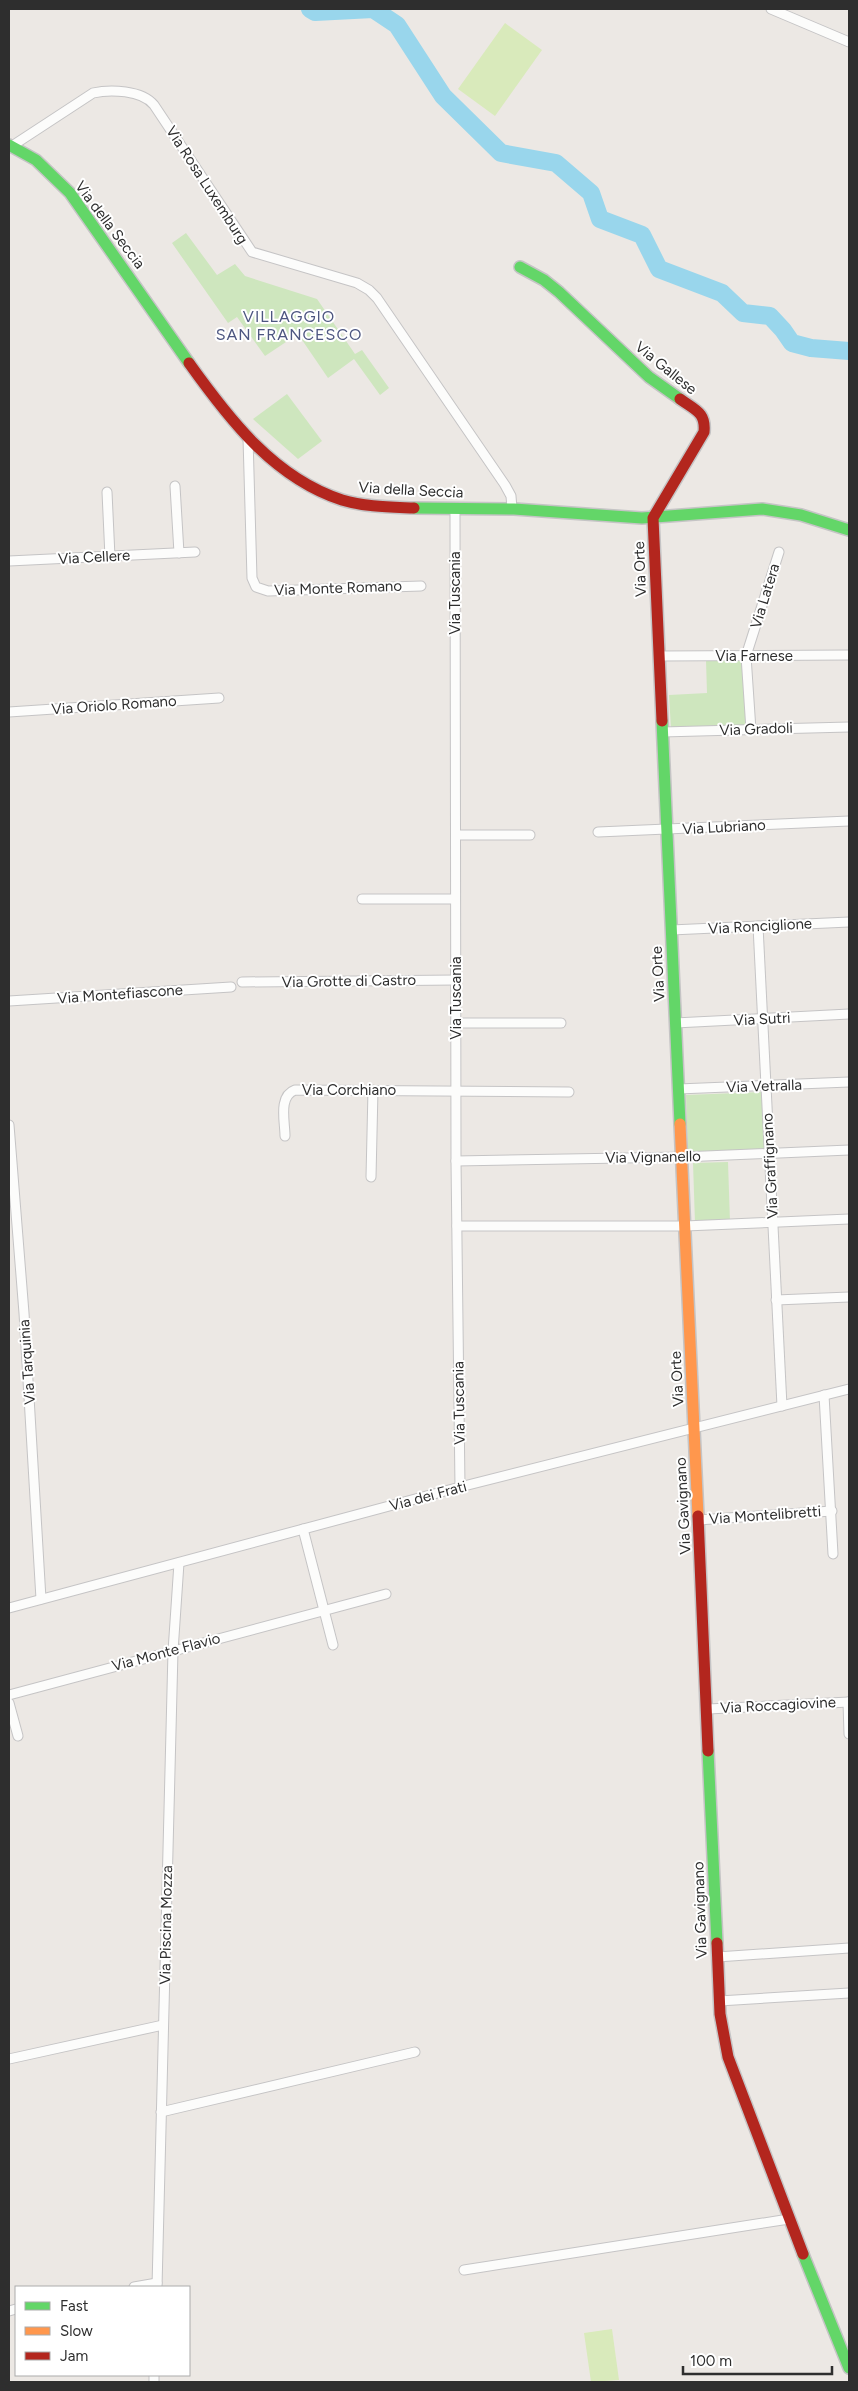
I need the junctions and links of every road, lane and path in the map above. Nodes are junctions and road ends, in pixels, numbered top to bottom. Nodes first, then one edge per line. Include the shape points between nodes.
1 (772, 9) edge
2 (849, 42) edge
3 (10, 146) edge
4 (520, 267) dead end
5 (248, 438) junction
6 (175, 486) dead end
7 (107, 492) dead end
8 (455, 508) junction
9 (512, 509) junction
10 (653, 518) junction
11 (849, 530) edge
12 (195, 552) dead end
13 (778, 552) dead end
14 (179, 554) junction
15 (110, 556) junction
16 (9, 561) edge
17 (421, 586) dead end
18 (849, 655) edge
19 (658, 656) junction
20 (746, 656) junction
21 (219, 698) dead end
22 (9, 712) edge
23 (849, 727) edge
24 (751, 730) junction
25 (662, 732) junction
26 (849, 821) edge
27 (666, 829) junction
28 (598, 832) dead end
29 (456, 835) junction
30 (530, 835) dead end
31 (362, 899) dead end
32 (456, 899) junction
33 (849, 922) edge
34 (758, 926) junction
35 (671, 930) junction
36 (456, 980) junction
37 (242, 982) dead end
38 (231, 987) dead end
39 (9, 1001) edge
40 (849, 1014) edge
41 (763, 1019) junction
42 (456, 1022) junction
43 (561, 1023) dead end
44 (675, 1023) junction
45 (849, 1082) edge
46 (766, 1086) junction
47 (678, 1089) junction
48 (373, 1090) junction
49 (456, 1091) junction
50 (569, 1092) dead end
51 (9, 1125) edge
52 (285, 1136) dead end
53 (849, 1150) edge
54 (10, 1152) edge
55 (769, 1153) junction
56 (682, 1158) junction
57 (456, 1161) junction
58 (371, 1177) dead end
59 (849, 1219) edge
60 (773, 1224) junction
61 (457, 1226) junction
62 (685, 1226) junction
63 (849, 1297) edge
64 (776, 1300) junction
65 (849, 1389) edge
66 (824, 1395) junction
67 (782, 1406) junction
68 (694, 1428) junction
69 (460, 1488) junction
70 (832, 1510) junction
71 (698, 1520) junction
72 (303, 1529) junction
73 (833, 1554) dead end
74 (179, 1563) junction
75 (386, 1594) dead end
76 (41, 1599) junction
77 (9, 1608) edge
78 (324, 1610) junction
79 (333, 1645) dead end
80 (173, 1651) junction
81 (9, 1695) edge
82 (849, 1702) edge
83 (9, 1703) edge
84 (708, 1709) junction
85 (849, 1734) edge
86 (18, 1736) dead end
87 (849, 1948) edge
88 (717, 1957) junction
89 (849, 1993) edge
90 (719, 2001) junction
91 (163, 2025) junction
92 (415, 2052) dead end
93 (9, 2059) edge
94 (161, 2112) junction
95 (789, 2219) junction
96 (464, 2270) dead end
97 (157, 2285) edge
98 (849, 2368) edge

1 - 2 street
3 - 5 street, Via della Seccia via 41,164 70,194 217,402
3 - 9 street, Via Rosa Luxemburg via 93,93 107,91 147,98 250,251 360,285 377,298 506,484
4 - 10 street, Via Gallese via 549,283 649,377 704,418 704,432
5 - 8 street, Via della Seccia via 296,477 341,499 368,504
5 - 17 street, Via Monte Romano via 252,580 256,587 268,590
6 - 14 street
7 - 15 street
8 - 9 street, Via della Seccia
8 - 29 street, Via Tuscania
9 - 10 street, Via della Seccia
10 - 11 street, Via della Seccia via 762,509 817,519
10 - 19 street, Via Orte
12 - 14 street, Via Cellere
13 - 20 street, Via Latera
14 - 15 street, Via Cellere
15 - 16 street, Via Cellere
18 - 20 street, Via Farnese
19 - 20 street, Via Farnese
19 - 25 street, Via Orte
20 - 24 street, Via Latera
21 - 22 street, Via Oriolo Romano
23 - 24 street, Via Gradoli
24 - 25 street, Via Gradoli
25 - 27 street, Via Orte
26 - 27 street, Via Lubriano
27 - 28 street, Via Lubriano
27 - 35 street, Via Orte
29 - 30 street
29 - 32 street, Via Tuscania
31 - 32 street
32 - 36 street, Via Tuscania
33 - 34 street, Via Ronciglione
34 - 35 street, Via Ronciglione
34 - 41 street, Via Graffignano
35 - 44 street, Via Orte
36 - 37 street, Via Grotte di Castro
36 - 42 street, Via Tuscania
38 - 39 street, Via Montefiascone
40 - 41 street, Via Sutri
41 - 44 street, Via Sutri
41 - 46 street, Via Graffignano
42 - 43 street
42 - 49 street, Via Tuscania
44 - 47 street, Via Orte
45 - 46 street, Via Vetralla
46 - 47 street, Via Vetralla
46 - 55 street, Via Graffignano
47 - 56 street, Via Orte
48 - 49 street, Via Corchiano
48 - 52 street, Via Corchiano via 297,1089 290,1092 284,1101
48 - 58 street
49 - 50 street, Via Corchiano
49 - 57 street, Via Tuscania
51 - 54 street, Via Tarquinia
53 - 55 street, Via Vignanello
54 - 76 street, Via Tarquinia via 24,1313
55 - 56 street, Via Vignanello
55 - 60 street, Via Graffignano
56 - 57 street, Via Vignanello
56 - 62 street, Via Orte
57 - 61 street, Via Tuscania
59 - 60 street
60 - 62 street
60 - 64 street, Via Graffignano
61 - 62 street
61 - 69 street, Via Tuscania
62 - 68 street, Via Orte
63 - 64 street
64 - 67 street, Via Graffignano
65 - 66 street, Via dei Frati
66 - 67 street, Via dei Frati
66 - 70 street, Via Montelibretti
67 - 68 street, Via dei Frati
68 - 69 street, Via dei Frati
68 - 71 street, Via Gavignano
69 - 72 street, Via dei Frati
70 - 71 street, Via Montelibretti
70 - 73 street, Via Montelibretti
71 - 84 street, Via Gavignano
72 - 74 street, Via dei Frati
72 - 78 street
74 - 76 street, Via dei Frati
74 - 80 street, Via Piscina Mozza
75 - 78 street, Via Monte Flavio
76 - 77 street, Via dei Frati
78 - 79 street
78 - 80 street, Via Monte Flavio
80 - 81 street, Via Monte Flavio
80 - 91 street, Via Piscina Mozza
82 - 84 street, Via Roccagiovine
82 - 85 street, Via Roccagiovine
83 - 86 street
84 - 88 street, Via Gavignano
87 - 88 street
88 - 90 street, Via Gavignano
89 - 90 street
90 - 95 street, Via Gavignano via 728,2057
91 - 93 street
91 - 94 street, Via Piscina Mozza
92 - 94 street
94 - 97 street, Via Piscina Mozza
95 - 96 street
95 - 98 street, Via Gavignano

